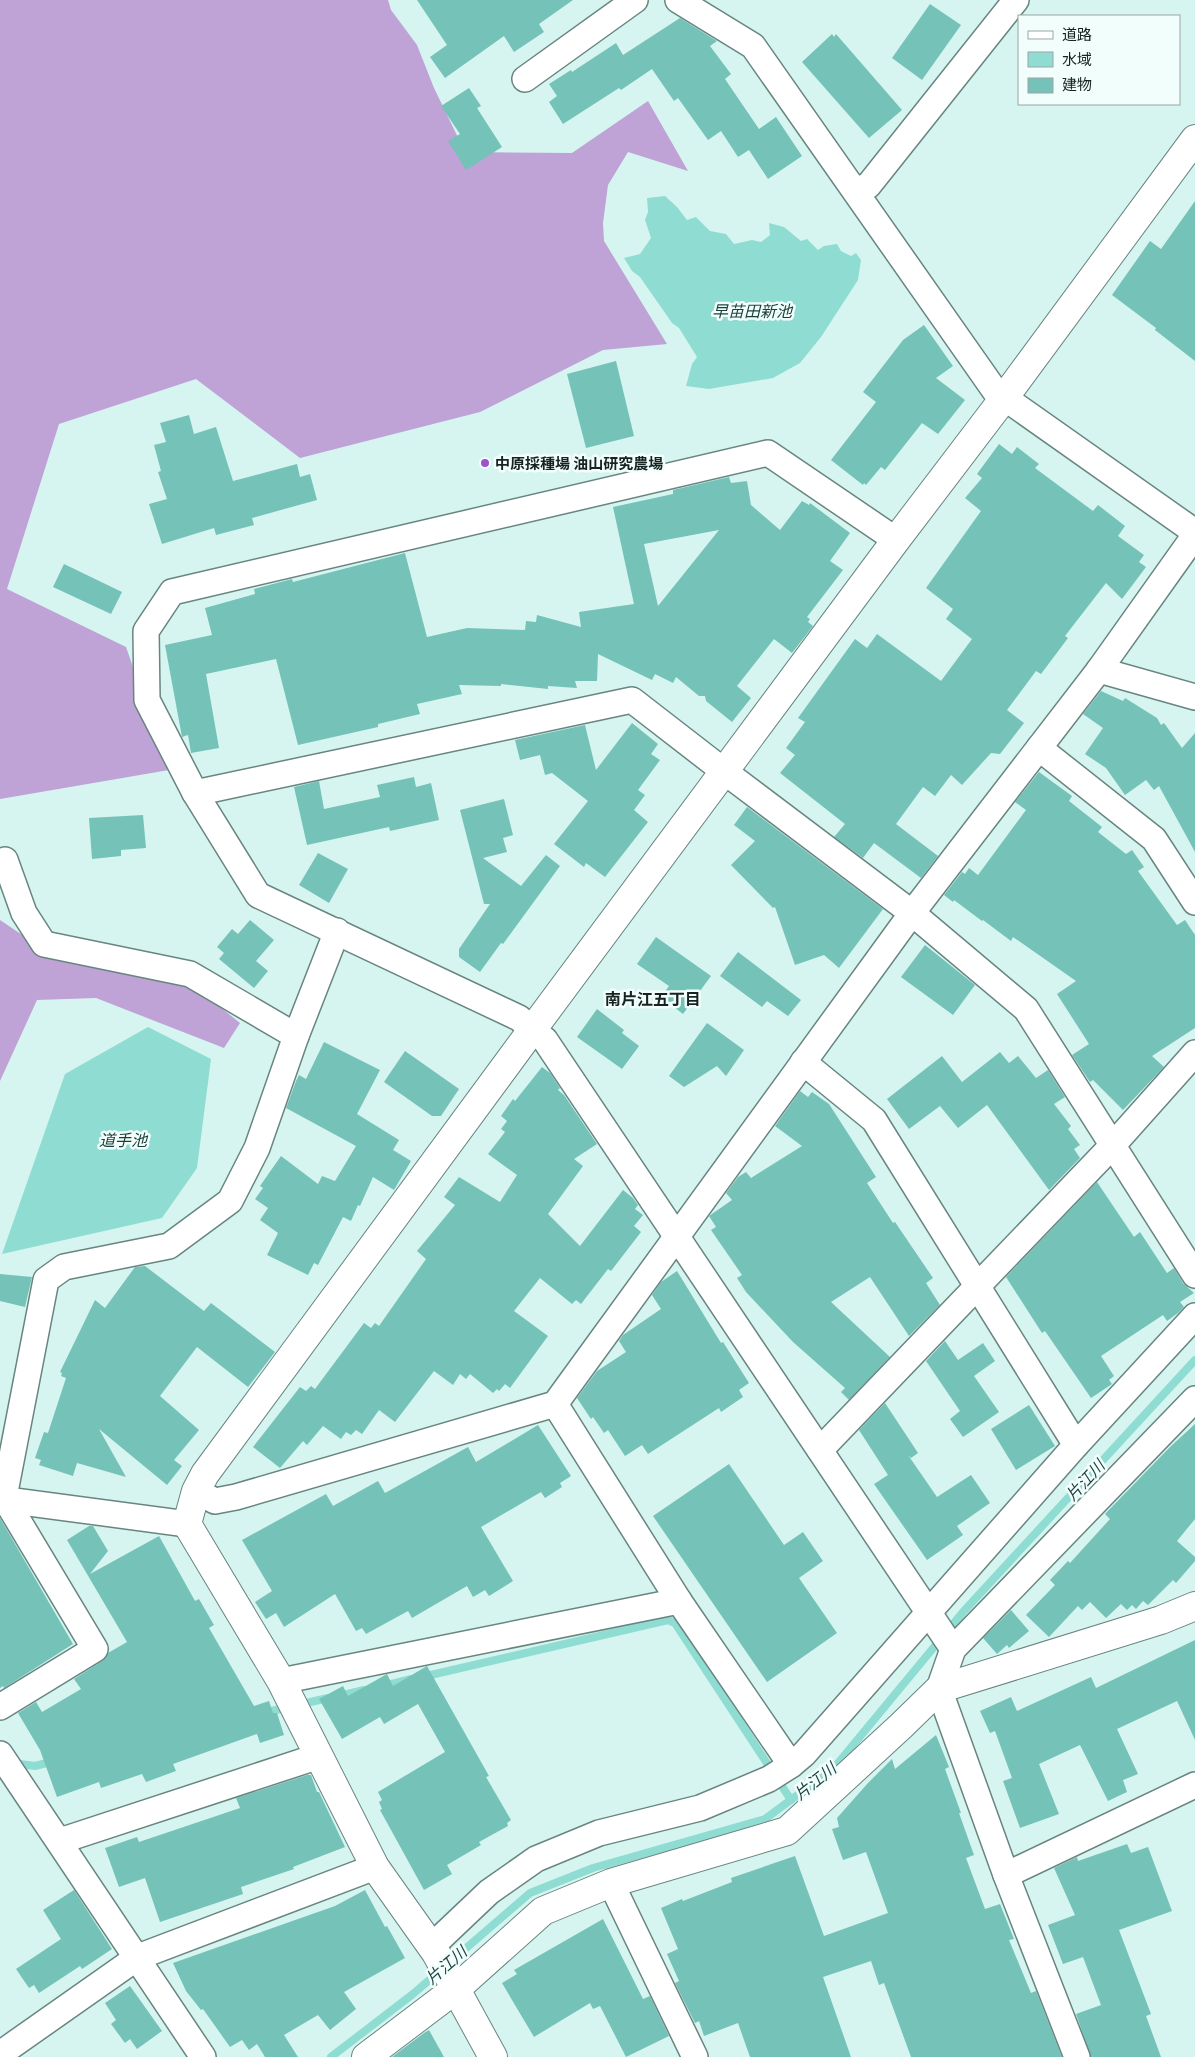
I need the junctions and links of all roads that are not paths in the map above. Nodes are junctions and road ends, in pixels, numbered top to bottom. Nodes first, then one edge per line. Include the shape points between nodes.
1 (635, 0) edge
2 (678, 0) edge
3 (1016, 0) edge
4 (525, 79) dead end
5 (1195, 139) edge
6 (855, 190) junction
7 (1004, 398) junction
8 (1195, 534) edge
9 (896, 540) junction
10 (1100, 670) junction
11 (1195, 697) edge
12 (1039, 748) junction
13 (725, 772) junction
14 (195, 793) junction
15 (0, 862) edge
16 (1195, 902) edge
17 (912, 913) junction
18 (337, 931) junction
19 (532, 1030) junction
20 (296, 1036) junction
21 (1195, 1053) edge
22 (803, 1062) junction
23 (1113, 1145) junction
24 (676, 1235) junction
25 (1195, 1275) edge
26 (976, 1287) junction
27 (1195, 1316) edge
28 (1195, 1399) edge
29 (555, 1404) junction
30 (1076, 1445) junction
31 (820, 1450) junction
32 (196, 1491) junction
33 (2, 1498) edge
34 (187, 1524) junction
35 (679, 1601) junction
36 (1195, 1606) edge
37 (930, 1612) junction
38 (953, 1649) junction
39 (939, 1689) junction
40 (289, 1697) junction
41 (0, 1707) edge
42 (0, 1754) edge
43 (319, 1756) junction
44 (791, 1766) junction
45 (1195, 1785) edge
46 (60, 1841) junction
47 (375, 1867) junction
48 (1006, 1875) junction
49 (612, 1883) junction
50 (433, 1950) junction
51 (138, 1957) junction
52 (457, 1988) junction
53 (0, 2054) edge
54 (203, 2057) edge
55 (366, 2057) edge
56 (493, 2057) edge
57 (695, 2057) edge
58 (1077, 2057) edge

1 - 4 street
2 - 6 street via 753,46
3 - 6 street via 868,186
5 - 7 street
6 - 7 street via 995,391
7 - 8 street
7 - 9 street
8 - 10 street
9 - 13 street
9 - 14 street via 768,453 172,592 146,631 147,700
10 - 11 street
10 - 12 street
12 - 16 street via 1154,839
12 - 17 street
13 - 14 street via 632,700
13 - 17 street
13 - 19 street
14 - 18 street via 258,895
15 - 20 street via 4,860 24,913 44,944 190,974
17 - 22 street
17 - 23 street via 1026,1009
18 - 19 street via 519,1018
18 - 20 street
19 - 24 street via 545,1040
19 - 32 street via 210,1466
20 - 33 street via 257,1148 230,1201 169,1246 64,1267 46,1280
21 - 23 street
22 - 24 street
22 - 26 street via 874,1120
23 - 25 street
23 - 26 street
24 - 29 street
24 - 31 street
26 - 30 street
26 - 31 street
27 - 30 street
28 - 38 street
29 - 32 street via 236,1498 214,1501
29 - 35 street
30 - 37 street
31 - 37 street
32 - 34 street
33 - 34 street
33 - 41 street via 95,1649
34 - 40 street
35 - 40 street
35 - 44 street
36 - 39 street via 1161,1620
37 - 38 street
37 - 44 street
38 - 39 street
39 - 48 street
39 - 49 street via 787,1831
40 - 43 street
42 - 46 street
43 - 46 street
43 - 47 street
44 - 50 street via 769,1779 700,1808 599,1833 536,1859 489,1892
45 - 48 street
46 - 51 street
47 - 50 street
47 - 51 street
48 - 58 street
49 - 52 street via 543,1911
49 - 57 street
50 - 52 street
51 - 53 street
51 - 54 street
52 - 55 street
52 - 56 street

